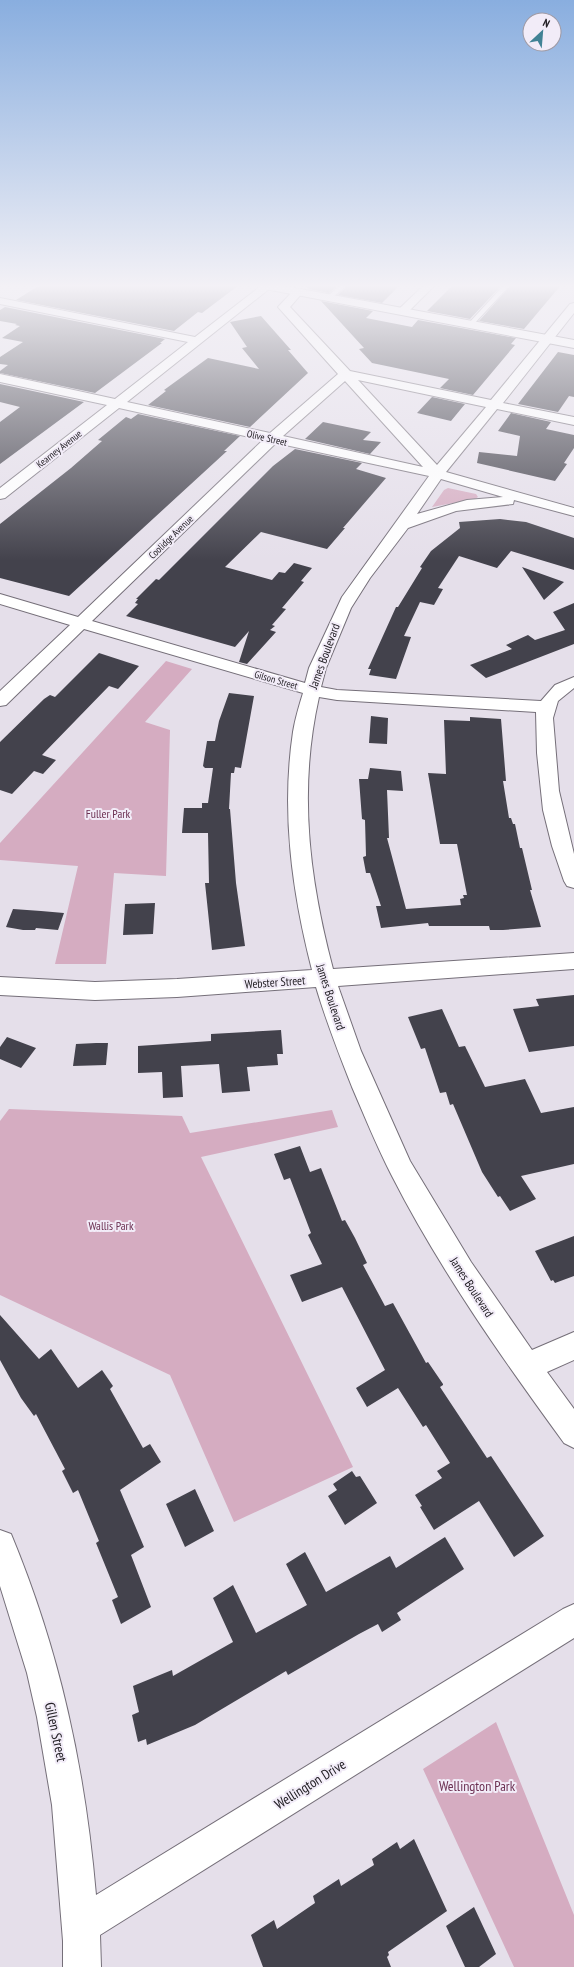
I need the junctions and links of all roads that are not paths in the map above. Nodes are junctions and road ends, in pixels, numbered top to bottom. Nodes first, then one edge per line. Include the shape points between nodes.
1 (152, 377) edge
2 (342, 377) edge
3 (348, 377) edge
4 (358, 377) edge
5 (517, 377) edge
6 (0, 378) edge
7 (117, 404) junction
8 (494, 405) junction
9 (574, 421) edge
10 (272, 439) junction
11 (437, 474) junction
12 (7, 476) dead end
13 (20, 479) junction
14 (0, 495) edge
15 (533, 501) junction
16 (574, 512) edge
17 (402, 525) junction
18 (0, 599) edge
19 (82, 623) junction
20 (574, 682) edge
21 (311, 690) junction
22 (0, 701) edge
23 (546, 706) junction
24 (574, 881) edge
25 (574, 961) edge
26 (324, 978) junction
27 (0, 986) edge
28 (574, 1346) edge
29 (526, 1367) junction
30 (574, 1433) edge
31 (0, 1545) edge
32 (574, 1620) edge
33 (80, 1926) junction
34 (82, 1967) edge

1 - 7 street, Kearney Avenue
2 - 10 street, Coolidge Avenue
3 - 11 street
4 - 8 street
5 - 8 street, James Boulevard
6 - 7 street, Olive Street
7 - 10 street, Olive Street
7 - 13 street, Kearney Avenue
8 - 9 street
8 - 11 street, James Boulevard
10 - 11 street, Olive Street
10 - 19 street, Coolidge Avenue
11 - 15 street, Olive Street
11 - 17 street, James Boulevard
12 - 13 street
13 - 14 street, Kearney Avenue
15 - 16 street
15 - 17 street, James Boulevard via 460,504
17 - 21 street, James Boulevard via 368,567 343,608 322,654
18 - 19 street, Gilson Street
19 - 21 street, Gilson Street
19 - 22 street, Coolidge Avenue
20 - 23 street via 560,689
21 - 23 street, Gilson Street via 337,695
21 - 26 street, James Boulevard via 300,750 297,814 303,884
23 - 24 street via 546,766 555,820
25 - 26 street, Webster Street
26 - 27 street, Webster Street via 95,991
26 - 29 street, James Boulevard via 354,1068 400,1166 463,1275
28 - 29 street
29 - 30 street, James Boulevard
31 - 33 street, Gillen Street via 20,1593 43,1671 62,1758 76,1856
32 - 33 street, Wellington Drive
33 - 34 street

